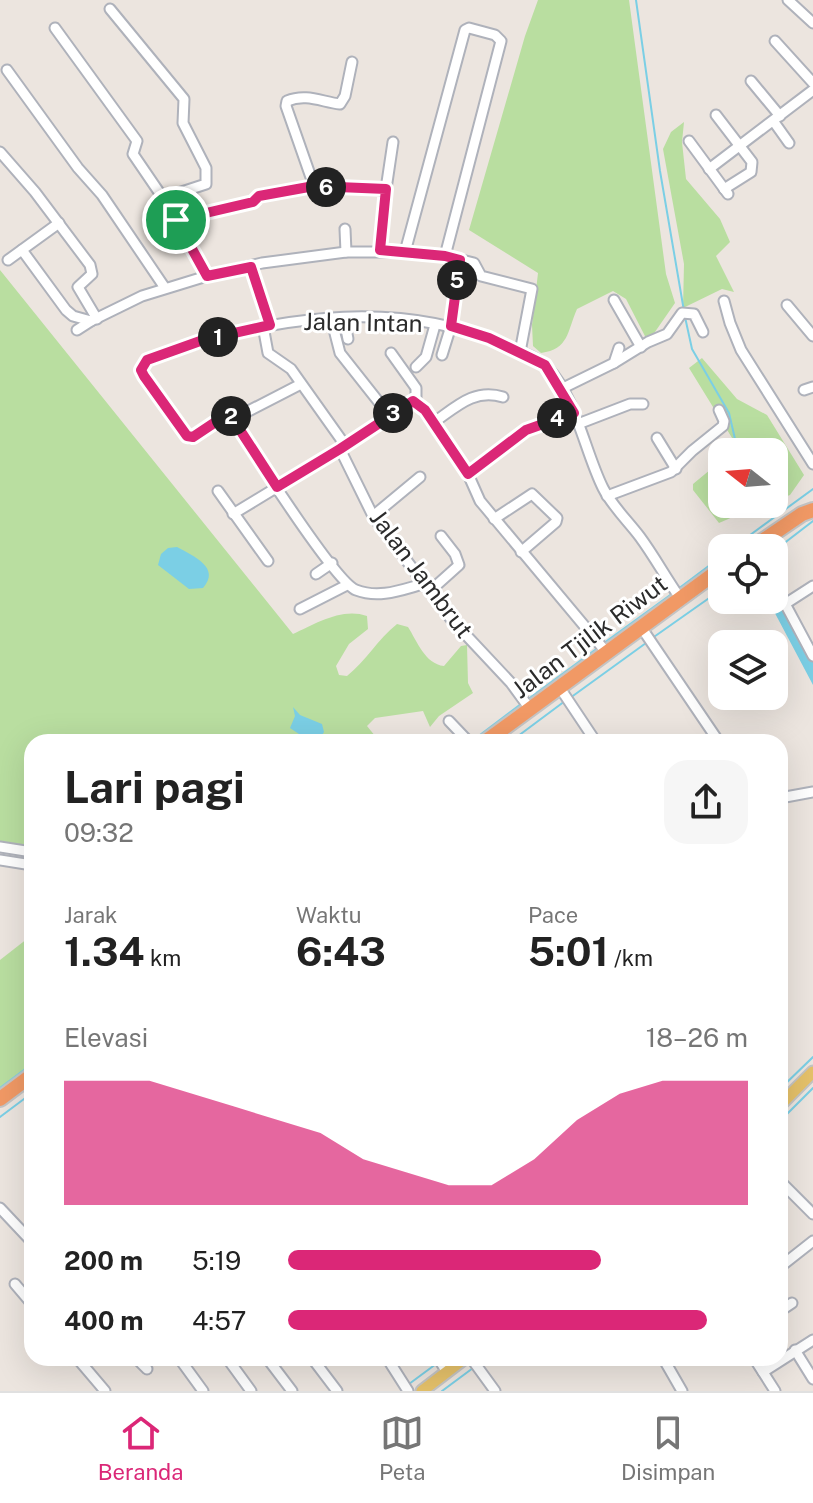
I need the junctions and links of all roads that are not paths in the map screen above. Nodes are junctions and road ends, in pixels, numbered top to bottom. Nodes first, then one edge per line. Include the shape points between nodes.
1 (788, 0) edge
2 (110, 9) dead end
3 (813, 23) edge
4 (55, 28) dead end
5 (775, 41) dead end
6 (352, 62) dead end
7 (7, 70) dead end
8 (751, 81) dead end
9 (813, 83) edge
10 (813, 90) edge
11 (716, 115) dead end
12 (777, 119) junction
13 (689, 141) dead end
14 (393, 142) dead end
15 (789, 143) dead end
16 (740, 146) junction
17 (0, 152) edge
18 (709, 169) junction
19 (314, 186) junction
20 (386, 189) junction
21 (163, 198) junction
22 (176, 219) junction
23 (59, 223) junction
24 (345, 229) dead end
25 (156, 231) dead end
26 (22, 250) junction
27 (380, 250) junction
28 (346, 252) junction
29 (405, 252) junction
30 (445, 256) junction
31 (8, 260) dead end
32 (460, 260) junction
33 (251, 267) junction
34 (207, 276) junction
35 (165, 288) junction
36 (614, 300) dead end
37 (724, 301) dead end
38 (787, 305) dead end
39 (331, 318) junction
40 (350, 318) junction
41 (94, 320) junction
42 (266, 325) junction
43 (435, 325) junction
44 (451, 326) junction
45 (77, 330) dead end
46 (703, 332) dead end
47 (813, 336) edge
48 (348, 339) dead end
49 (641, 347) junction
50 (619, 348) dead end
51 (520, 352) junction
52 (391, 353) dead end
53 (442, 355) dead end
54 (614, 363) junction
55 (416, 367) dead end
56 (301, 384) junction
57 (561, 389) junction
58 (503, 397) dead end
59 (416, 401) junction
60 (643, 404) dead end
61 (719, 410) dead end
62 (574, 413) junction
63 (389, 415) junction
64 (231, 416) junction
65 (433, 423) junction
66 (578, 424) junction
67 (657, 438) dead end
68 (342, 447) junction
69 (813, 464) edge
70 (676, 469) junction
71 (468, 474) junction
72 (420, 477) dead end
73 (277, 487) junction
74 (218, 491) dead end
75 (607, 496) junction
76 (813, 500) edge
77 (808, 512) edge
78 (233, 514) junction
79 (373, 516) junction
80 (494, 519) junction
81 (774, 534) edge
82 (441, 536) dead end
83 (521, 552) junction
84 (268, 561) dead end
85 (332, 563) junction
86 (316, 574) dead end
87 (708, 578) edge
88 (347, 585) junction
89 (813, 586) edge
90 (427, 588) junction
91 (680, 598) junction
92 (788, 602) edge
93 (300, 609) dead end
94 (788, 610) edge
95 (641, 627) junction
96 (607, 653) junction
97 (812, 654) edge
98 (560, 688) junction
99 (530, 709) junction
100 (449, 721) dead end
101 (461, 734) edge
102 (496, 734) edge
103 (591, 734) edge
104 (714, 734) edge
105 (813, 792) edge
106 (788, 797) edge
107 (0, 847) edge
108 (24, 851) edge
109 (0, 860) edge
110 (24, 864) edge
111 (813, 1072) edge
112 (24, 1081) edge
113 (788, 1097) edge
114 (0, 1099) edge
115 (788, 1189) edge
116 (0, 1208) edge
117 (812, 1212) edge
118 (24, 1234) edge
119 (813, 1241) edge
120 (788, 1261) edge
121 (15, 1284) dead end
122 (24, 1295) edge
123 (792, 1303) dead end
124 (788, 1306) edge
125 (813, 1340) edge
126 (795, 1350) junction
127 (788, 1355) edge
128 (84, 1366) edge
129 (144, 1366) edge
130 (185, 1366) edge
131 (233, 1366) edge
132 (273, 1366) edge
133 (318, 1366) edge
134 (392, 1366) edge
135 (443, 1366) edge
136 (456, 1366) edge
137 (475, 1366) edge
138 (668, 1366) edge
139 (759, 1366) edge
140 (772, 1366) edge
141 (147, 1369) dead end
142 (447, 1372) junction
143 (763, 1372) junction
144 (813, 1379) edge
145 (105, 1391) edge
146 (203, 1391) edge
147 (251, 1391) edge
148 (292, 1391) edge
149 (337, 1391) edge
150 (408, 1391) edge
151 (422, 1391) edge
152 (495, 1391) edge
153 (682, 1391) edge
154 (775, 1391) edge

1 - 3 street
2 - 21 street via 184,99 183,123 206,168 206,184
4 - 21 street via 137,141 133,154
5 - 9 street
6 - 19 street via 340,104 315,98 287,101
7 - 35 street
8 - 12 street
10 - 12 street
11 - 16 street
12 - 15 street
12 - 16 street
13 - 18 street
14 - 20 street
16 - 18 street
16 - 18 street via 753,168 726,192
17 - 23 street
19 - 20 street
19 - 22 street
20 - 27 street
21 - 22 street
22 - 25 street
22 - 34 street
23 - 26 street
23 - 41 street via 92,270 78,287
24 - 28 street
26 - 31 street
26 - 41 street via 66,310
27 - 28 street
27 - 29 street
28 - 33 street
29 - 30 street
29 - 30 street via 469,28 501,41
30 - 32 street
32 - 44 street
32 - 51 street via 476,264 481,276 532,289
33 - 34 street
33 - 42 street, Jalan Jambrut
34 - 35 street
35 - 41 street
36 - 49 street
37 - 69 street via 741,350
38 - 47 street
39 - 40 street, Jalan Intan
39 - 42 street, Jalan Intan
39 - 63 street via 340,353
40 - 43 street, Jalan Intan
40 - 48 street
41 - 45 street
42 - 56 street, Jalan Jambrut via 268,353 291,369
42 - 64 street, Jalan Intan via 203,340 143,364 144,376 190,438
43 - 44 street, Jalan Intan
43 - 55 street via 426,357
44 - 51 street, Jalan Intan
44 - 53 street
46 - 49 street via 694,314 684,312 669,332
49 - 54 street
50 - 54 street
51 - 57 street, Jalan Intan via 545,365
52 - 59 street via 416,388
54 - 57 street
56 - 64 street
56 - 68 street, Jalan Jambrut
57 - 62 street, Jalan Intan
58 - 65 street via 475,395
59 - 63 street
59 - 65 street
60 - 66 street
61 - 70 street via 723,426
62 - 66 street, Jalan Intan
62 - 71 street via 526,430
63 - 68 street
64 - 73 street
65 - 71 street
66 - 75 street, Jalan Intan
67 - 70 street
68 - 73 street
68 - 79 street, Jalan Jambrut
70 - 75 street
71 - 80 street
72 - 79 street
73 - 78 street
73 - 85 street
74 - 78 street
75 - 91 street, Jalan Intan
76 - 77 highway
77 - 81 highway
78 - 84 street
79 - 90 street, Jalan Jambrut
80 - 83 street
80 - 83 street via 532,494 557,518
82 - 90 street via 459,565
83 - 96 street
85 - 86 street
85 - 88 street
87 - 91 highway, Jalan Tjilik Riwut
88 - 90 street via 368,594
88 - 93 street
89 - 92 street
90 - 99 street, Jalan Jambrut
91 - 95 highway, Jalan Tjilik Riwut
94 - 97 street
95 - 96 highway, Jalan Tjilik Riwut
95 - 104 street
96 - 98 highway, Jalan Tjilik Riwut
98 - 99 highway, Jalan Tjilik Riwut
98 - 103 street
99 - 102 highway, Jalan Tjilik Riwut
100 - 101 street
105 - 106 street
107 - 108 street
109 - 110 street
111 - 113 main road
112 - 114 highway
115 - 117 street
116 - 118 street
119 - 120 street
121 - 122 street
123 - 124 street
125 - 126 street
126 - 127 street
126 - 144 street
128 - 145 street
129 - 141 street
130 - 146 street
131 - 147 street
132 - 148 street
133 - 149 street
134 - 150 street
135 - 142 street
136 - 142 main road
137 - 152 street
138 - 153 street
139 - 143 street
140 - 143 street
142 - 151 main road
143 - 154 street

